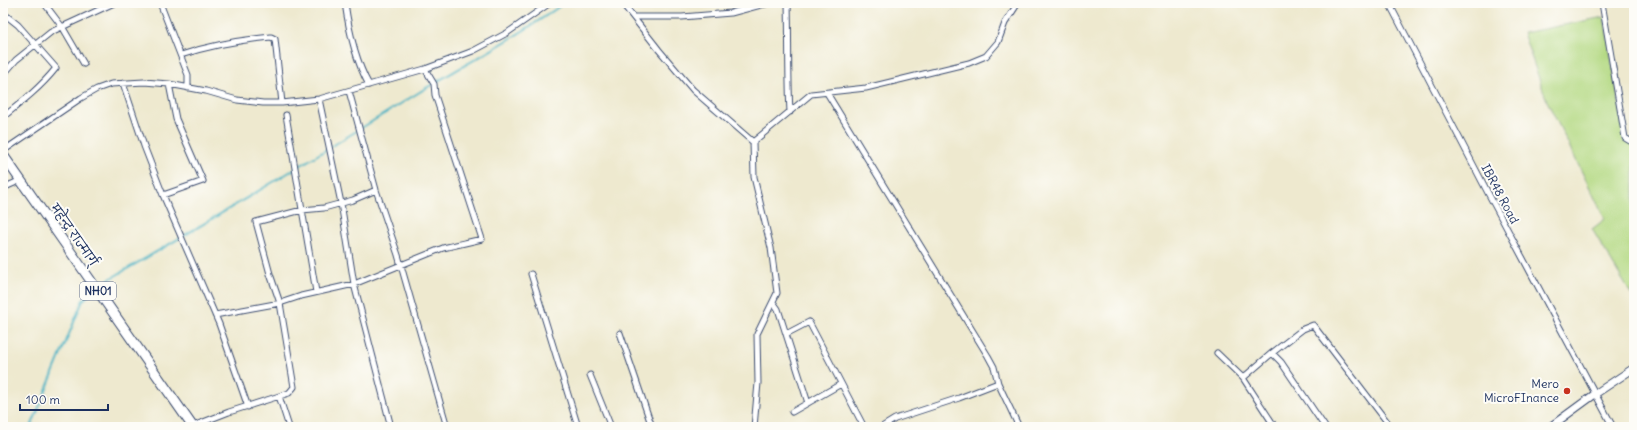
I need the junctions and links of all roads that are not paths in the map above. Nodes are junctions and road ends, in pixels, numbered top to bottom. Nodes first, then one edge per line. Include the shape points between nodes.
1 (44, 3) edge
2 (114, 3) edge
3 (160, 3) edge
4 (345, 3) edge
5 (550, 3) edge
6 (622, 3) edge
7 (769, 3) edge
8 (788, 3) edge
9 (1018, 3) edge
10 (1400, 3) edge
11 (1602, 3) edge
12 (1390, 4) edge
13 (543, 5) edge
14 (3, 13) edge
15 (634, 18) junction
16 (62, 28) junction
17 (36, 44) junction
18 (181, 55) junction
19 (84, 64) dead end
20 (425, 70) junction
21 (3, 75) edge
22 (123, 83) junction
23 (170, 84) junction
24 (369, 85) junction
25 (188, 88) junction
26 (349, 91) junction
27 (827, 92) junction
28 (319, 99) junction
29 (282, 103) junction
30 (790, 112) junction
31 (286, 115) dead end
32 (3, 117) edge
33 (1634, 139) edge
34 (753, 142) junction
35 (3, 151) edge
36 (3, 155) edge
37 (21, 180) junction
38 (3, 188) edge
39 (376, 190) junction
40 (163, 196) junction
41 (341, 203) junction
42 (302, 210) junction
43 (401, 265) junction
44 (531, 274) dead end
45 (354, 284) junction
46 (316, 292) junction
47 (773, 302) junction
48 (280, 303) junction
49 (215, 314) junction
50 (620, 333) dead end
51 (786, 334) junction
52 (1216, 353) dead end
53 (1272, 353) junction
54 (1634, 368) edge
55 (590, 375) dead end
56 (1243, 378) junction
57 (998, 383) junction
58 (841, 384) junction
59 (1595, 394) junction
60 (279, 396) junction
61 (808, 403) junction
62 (248, 407) junction
63 (792, 412) dead end
64 (193, 426) edge
65 (884, 426) edge
66 (289, 427) edge
67 (391, 427) edge
68 (447, 427) edge
69 (578, 427) edge
70 (610, 427) edge
71 (652, 427) edge
72 (754, 427) edge
73 (864, 427) edge
74 (1019, 427) edge
75 (1275, 427) edge
76 (1325, 427) edge
77 (1391, 427) edge
78 (1550, 427) edge
79 (1613, 427) edge

1 - 16 street
2 - 16 street
3 - 18 street
4 - 24 street via 354,47
5 - 13 street
6 - 15 street
7 - 15 street via 731,13
8 - 30 street
9 - 27 street via 1005,23 998,42 986,56 969,63 866,88
10 - 12 street
11 - 33 street via 1626,138 1630,141
12 - 59 street, IBR48 Road
13 - 20 street via 507,33 473,52
14 - 17 street
15 - 34 street via 693,90
16 - 17 street via 51,32
16 - 19 street
17 - 21 street via 16,60
17 - 32 street via 56,68 47,80
18 - 25 street via 188,75
18 - 29 street via 205,47 271,37 275,40
20 - 24 street
20 - 43 street via 434,84 435,95 482,239 443,248
22 - 23 street
22 - 35 street via 111,84 92,92
22 - 40 street
23 - 25 street
23 - 40 street via 176,119 203,181
24 - 26 street
25 - 29 street via 237,100
26 - 28 street
26 - 39 street
27 - 30 street via 812,94
27 - 57 street via 988,356
28 - 29 street
28 - 41 street
30 - 34 street
31 - 42 street
34 - 47 street via 754,177 771,248 777,294
36 - 37 highway, महेन्द्र राज्मार्ग् / NH01
37 - 38 street
37 - 64 highway, महेन्द्र राज्मार्ग् / NH01
39 - 41 street
39 - 43 street
40 - 49 street
41 - 42 street
41 - 45 street
42 - 46 street
42 - 48 street via 256,222
43 - 45 street
43 - 68 street
44 - 69 street
45 - 46 street
45 - 67 street
46 - 48 street
47 - 51 street
47 - 72 street via 756,334 758,383
48 - 49 street
48 - 60 street via 294,387 289,393
49 - 62 street
50 - 71 street
51 - 58 street via 809,322
51 - 61 street
52 - 56 street
53 - 56 street
53 - 76 street via 1281,362
53 - 77 street via 1303,329 1313,325
54 - 59 main road
55 - 70 street
56 - 75 street
57 - 65 street via 895,419
57 - 74 street
58 - 61 street
58 - 73 street
59 - 78 main road
59 - 79 street, IBR48 Road
60 - 62 street
60 - 66 street
61 - 63 street
62 - 64 street

